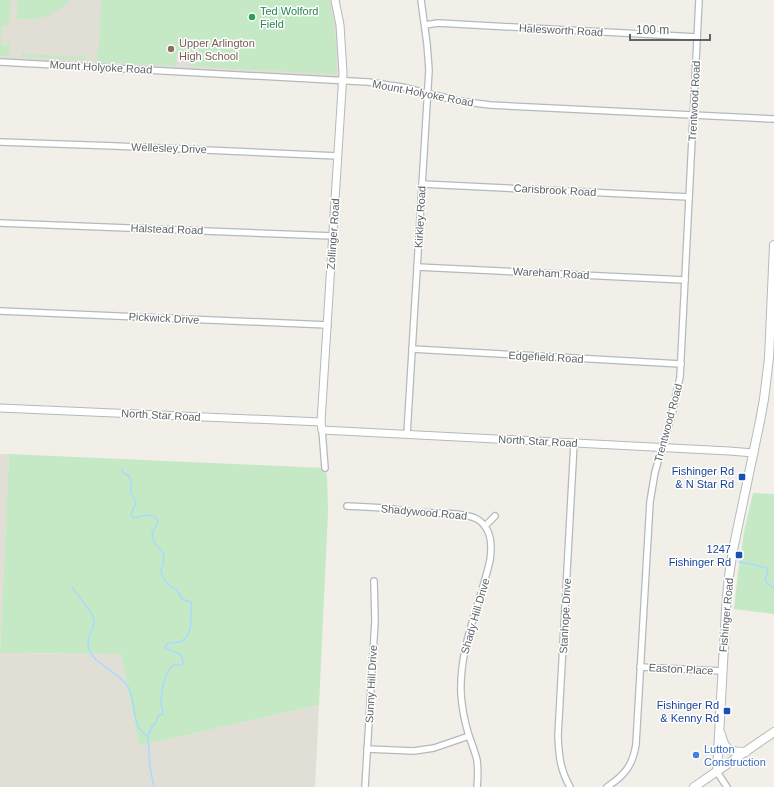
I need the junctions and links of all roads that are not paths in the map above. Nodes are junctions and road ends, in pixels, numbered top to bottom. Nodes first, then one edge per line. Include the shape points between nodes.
1 (335, 0) edge
2 (421, 0) edge
3 (699, 0) edge
4 (425, 24) junction
5 (697, 37) junction
6 (0, 62) edge
7 (343, 80) junction
8 (428, 94) junction
9 (693, 116) junction
10 (774, 119) edge
11 (0, 142) edge
12 (338, 156) junction
13 (422, 184) junction
14 (689, 197) junction
15 (0, 223) edge
16 (333, 236) junction
17 (774, 246) edge
18 (417, 266) junction
19 (685, 280) junction
20 (0, 311) edge
21 (328, 326) junction
22 (412, 350) junction
23 (681, 364) junction
24 (0, 408) edge
25 (322, 426) junction
26 (407, 434) junction
27 (574, 443) junction
28 (662, 447) junction
29 (754, 453) junction
30 (325, 468) dead end
31 (346, 506) dead end
32 (495, 516) dead end
33 (484, 526) junction
34 (374, 581) dead end
35 (640, 666) junction
36 (722, 671) junction
37 (719, 722) junction
38 (774, 732) edge
39 (469, 736) junction
40 (368, 749) junction
41 (746, 752) junction
42 (716, 772) junction
43 (365, 787) edge
44 (477, 787) edge
45 (570, 787) edge
46 (607, 787) edge
47 (694, 787) edge
48 (727, 787) edge

1 - 7 street, Zollinger Road via 342,39
2 - 4 street, Kirkley Road
3 - 5 street, Trentwood Road
4 - 5 street, Halesworth Road
4 - 8 street, Kirkley Road via 429,58
5 - 9 street, Trentwood Road
6 - 7 street, Mount Holyoke Road
7 - 8 street, Mount Holyoke Road via 402,87
7 - 12 street, Zollinger Road
8 - 9 street, Mount Holyoke Road via 490,105
8 - 13 street, Kirkley Road
9 - 10 street, Mount Holyoke Road
9 - 14 street, Trentwood Road
11 - 12 street, Wellesley Drive
12 - 16 street, Zollinger Road
13 - 14 street, Carisbrook Road
13 - 18 street, Kirkley Road
14 - 19 street, Trentwood Road
15 - 16 street, Halstead Road
16 - 21 street, Zollinger Road
17 - 29 main road, Fishinger Road via 767,380
18 - 19 street, Wareham Road
18 - 22 street, Kirkley Road
19 - 23 street, Trentwood Road
20 - 21 street, Pickwick Drive
21 - 25 street, Zollinger Road
22 - 23 street, Edgefield Road
22 - 26 street, Kirkley Road
23 - 28 street, Trentwood Road via 675,403
24 - 25 street, North Star Road
25 - 26 street, North Star Road
25 - 30 street, Zollinger Road
26 - 27 street, North Star Road
27 - 28 street, North Star Road
27 - 45 street, Stanhope Drive via 558,736 561,769
28 - 29 street, North Star Road
28 - 35 street, Trentwood Road via 650,502
29 - 36 main road, Fishinger Road via 733,550
31 - 33 street, Shadywood Road via 462,515 473,517
32 - 33 street
33 - 39 street, Shady Hill Drive via 490,538 490,560 463,662 462,694
34 - 40 street, Sunny Hill Drive via 375,621
35 - 36 street, Easton Place
35 - 46 street, Trentwood Road via 635,752 626,770
36 - 37 main road, Fishinger Road
37 - 41 main road via 725,747 732,751
37 - 42 main road, Fishinger Road
38 - 41 main road
39 - 40 street via 434,748 414,751
39 - 44 street, Shady Hill Drive via 477,760
40 - 43 street, Sunny Hill Drive
41 - 42 main road
42 - 47 main road
42 - 48 street

